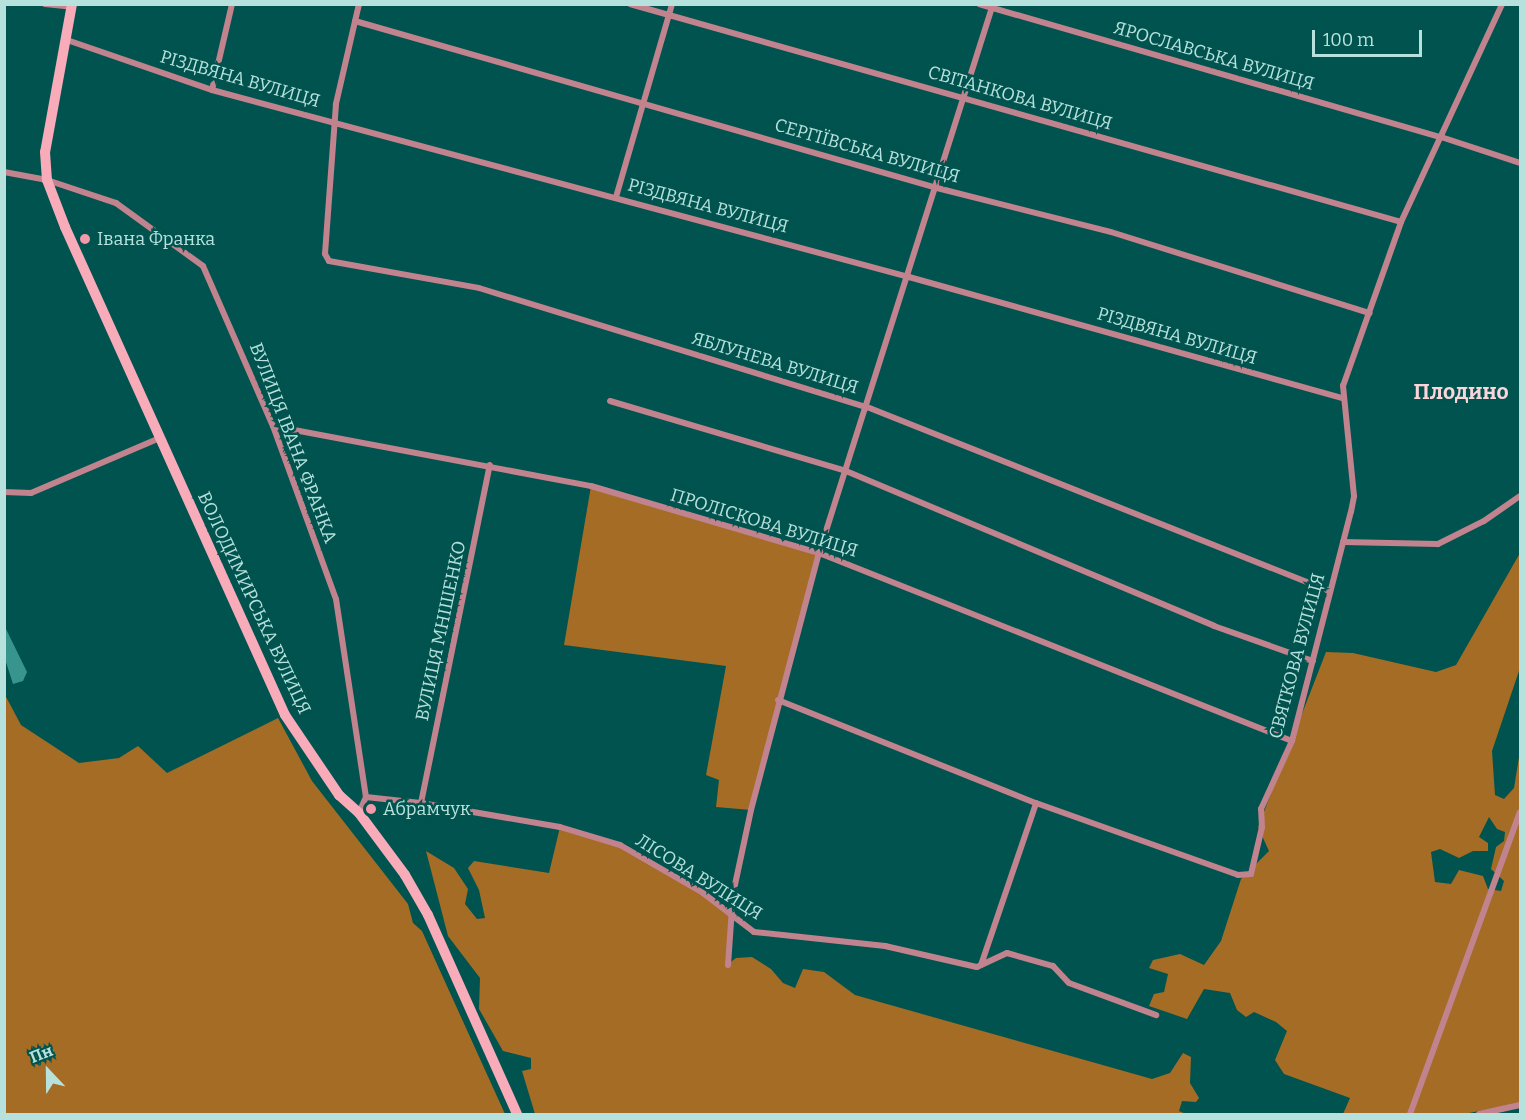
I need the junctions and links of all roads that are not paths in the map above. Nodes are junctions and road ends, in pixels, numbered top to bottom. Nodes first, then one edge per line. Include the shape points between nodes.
1 (45, 4) edge
2 (232, 4) edge
3 (359, 4) edge
4 (630, 4) edge
5 (672, 4) edge
6 (979, 4) edge
7 (1502, 4) edge
8 (72, 6) edge
9 (992, 6) edge
10 (668, 16) junction
11 (355, 21) junction
12 (67, 40) junction
13 (212, 90) junction
14 (965, 97) junction
15 (643, 102) junction
16 (336, 122) junction
17 (1441, 136) junction
18 (1521, 163) edge
19 (4, 172) edge
20 (47, 180) junction
21 (937, 188) junction
22 (616, 197) junction
23 (1401, 222) junction
24 (909, 277) junction
25 (1370, 313) junction
26 (1343, 398) junction
27 (610, 401) dead end
28 (867, 407) junction
29 (273, 426) junction
30 (160, 438) junction
31 (490, 465) junction
32 (846, 471) junction
33 (4, 492) edge
34 (1521, 496) edge
35 (1343, 542) junction
36 (819, 553) junction
37 (1330, 591) junction
38 (1313, 661) junction
39 (778, 700) junction
40 (1292, 741) junction
41 (366, 797) junction
42 (421, 803) junction
43 (1036, 803) junction
44 (1521, 812) edge
45 (359, 813) junction
46 (730, 912) junction
47 (728, 964) dead end
48 (981, 965) junction
49 (1156, 1015) dead end
50 (1521, 1105) edge
51 (517, 1114) edge
52 (1410, 1114) edge
53 (1479, 1114) edge

1 - 8 street
2 - 13 street
3 - 11 street
4 - 10 street, СВІТАНКОВА ВУЛИЦЯ
5 - 10 street
6 - 9 street, ЯРОСЛАВСЬКА ВУЛИЦЯ
7 - 17 street, СВЯТКОВА ВУЛИЦЯ
8 - 12 main road
9 - 14 street
9 - 17 street, ЯРОСЛАВСЬКА ВУЛИЦЯ
10 - 14 street, СВІТАНКОВА ВУЛИЦЯ
10 - 15 street
11 - 15 street, СЕРГІЇВСЬКА ВУЛИЦЯ
11 - 16 street via 336,104
12 - 13 street, РІЗДВЯНА ВУЛИЦЯ
12 - 20 main road via 45,152
13 - 16 street, РІЗДВЯНА ВУЛИЦЯ
14 - 21 street
14 - 23 street, СВІТАНКОВА ВУЛИЦЯ
15 - 21 street, СЕРГІЇВСЬКА ВУЛИЦЯ
15 - 22 street
16 - 22 street, РІЗДВЯНА ВУЛИЦЯ
16 - 28 street, ЯБЛУНЕВА ВУЛИЦЯ via 325,254 328,261 478,288
17 - 18 street, ЯРОСЛАВСЬКА ВУЛИЦЯ
17 - 23 street, СВЯТКОВА ВУЛИЦЯ
19 - 20 street, ВУЛИЦЯ ІВАНА ФРАНКА
20 - 29 street, ВУЛИЦЯ ІВАНА ФРАНКА via 116,203 203,266
20 - 30 main road, ВОЛОДИМИРСЬКА ВУЛИЦЯ
21 - 24 street
21 - 25 street, СЕРГІЇВСЬКА ВУЛИЦЯ via 1111,232
22 - 24 street, РІЗДВЯНА ВУЛИЦЯ
23 - 25 street, СВЯТКОВА ВУЛИЦЯ
24 - 26 street, РІЗДВЯНА ВУЛИЦЯ
24 - 28 street
25 - 26 street, СВЯТКОВА ВУЛИЦЯ via 1343,386
26 - 35 street, СВЯТКОВА ВУЛИЦЯ via 1354,496
27 - 32 street
28 - 32 street
28 - 37 street, ЯБЛУНЕВА ВУЛИЦЯ
29 - 31 street, ПРОЛІСКОВА ВУЛИЦЯ
29 - 41 street, ВУЛИЦЯ ІВАНА ФРАНКА via 336,599
30 - 33 street via 31,493
30 - 45 main road, ВОЛОДИМИРСЬКА ВУЛИЦЯ via 285,715 339,795
31 - 36 street, ПРОЛІСКОВА ВУЛИЦЯ via 591,486
31 - 42 street, ВУЛИЦЯ МНІШЕНКО
32 - 36 street
32 - 38 street via 1215,626
34 - 35 street via 1484,521 1438,544
35 - 37 street, СВЯТКОВА ВУЛИЦЯ
36 - 39 street
36 - 40 street, ПРОЛІСКОВА ВУЛИЦЯ
37 - 38 street, СВЯТКОВА ВУЛИЦЯ
38 - 40 street, СВЯТКОВА ВУЛИЦЯ
39 - 43 street, СВЯТКОВА ВУЛИЦЯ
39 - 46 street
40 - 43 street, СВЯТКОВА ВУЛИЦЯ via 1262,809 1262,827 1251,874 1238,875
41 - 42 street, ЛІСОВА ВУЛИЦЯ
41 - 45 street
42 - 46 street, ЛІСОВА ВУЛИЦЯ via 560,827 620,845
43 - 48 street
44 - 52 street
45 - 51 main road, ВОЛОДИМИРСЬКА ВУЛИЦЯ via 405,875 428,915
46 - 47 street
46 - 48 street, ЛІСОВА ВУЛИЦЯ via 754,932 885,946
48 - 49 street via 1007,953 1053,966 1069,983
50 - 53 street

